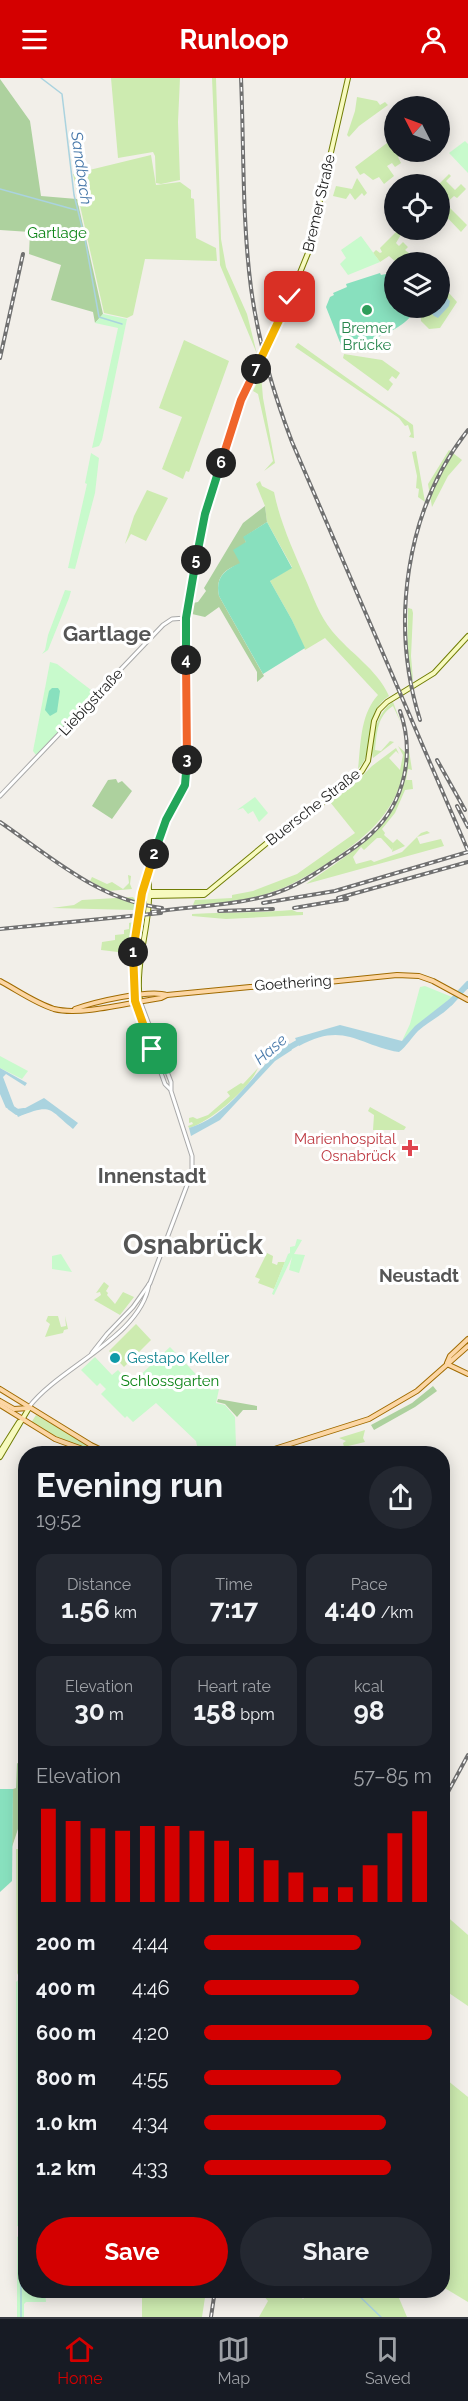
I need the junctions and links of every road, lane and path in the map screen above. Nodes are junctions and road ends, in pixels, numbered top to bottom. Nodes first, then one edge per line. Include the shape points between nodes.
1 (348, 78) edge
2 (186, 618) junction
3 (468, 636) edge
4 (0, 796) edge
5 (148, 876) junction
6 (142, 893) junction
7 (150, 894) junction
8 (0, 981) edge
9 (137, 999) junction
10 (468, 1000) edge
11 (71, 1010) junction
12 (150, 1283) junction
13 (468, 1339) edge
14 (468, 1346) edge
15 (92, 1353) junction
16 (446, 1364) junction
17 (468, 1374) edge
18 (0, 1389) edge
19 (0, 1403) edge
20 (29, 1407) junction
21 (22, 1420) junction
22 (75, 1446) edge
23 (93, 1446) edge
24 (280, 1446) edge
25 (0, 1452) edge
26 (0, 1457) edge

1 - 2 main road, Bremer Straße via 311,245 243,395 210,498
2 - 4 street, Liebigstraße via 172,619 163,625
2 - 5 main road, Bremer Straße via 187,777 160,834
3 - 7 main road, Buersche Straße via 434,673 379,710 368,760 357,776 272,839 210,892
5 - 6 main road, Bremer Straße
5 - 7 main road
6 - 7 main road, Buersche Straße
6 - 9 main road, Bremer Straße via 133,953
7 - 9 main road
8 - 11 main road via 48,1006
9 - 10 main road, Goethering via 160,993 419,976
9 - 11 main road via 98,1002
9 - 11 main road
9 - 12 street via 193,1164
12 - 15 street
12 - 15 street via 138,1311
13 - 16 main road
14 - 16 main road
15 - 20 street
16 - 17 main road
16 - 24 main road via 417,1391 369,1419
18 - 20 main road
19 - 20 main road via 18,1410
19 - 21 main road
20 - 21 main road
20 - 23 main road
21 - 22 main road
21 - 25 main road
21 - 26 main road

